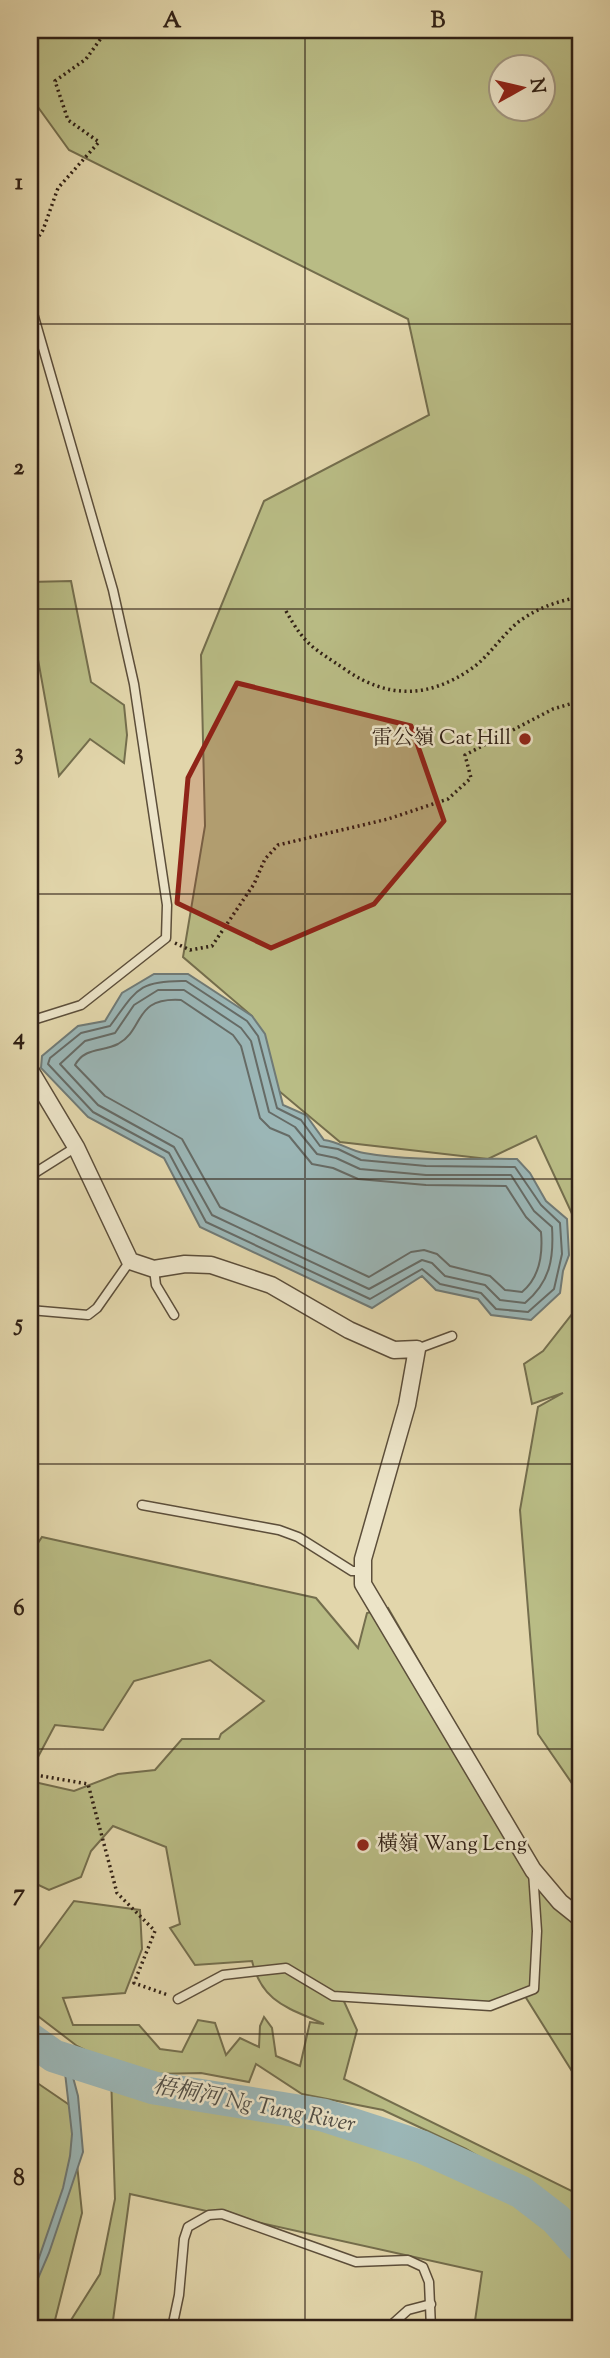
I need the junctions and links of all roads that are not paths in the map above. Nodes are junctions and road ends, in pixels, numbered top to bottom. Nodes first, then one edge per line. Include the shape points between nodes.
1 (30, 303) edge
2 (30, 1021) edge
3 (30, 1070) edge
4 (76, 1147) junction
5 (30, 1176) edge
6 (130, 1261) junction
7 (154, 1269) junction
8 (30, 1310) edge
9 (174, 1315) dead end
10 (452, 1336) dead end
11 (417, 1349) junction
12 (142, 1504) dead end
13 (361, 1571) junction
14 (533, 1870) junction
15 (580, 1918) edge
16 (178, 1999) road end
17 (431, 2304) junction
18 (172, 2328) edge
19 (388, 2328) edge
20 (431, 2328) edge

1 - 2 lane via 113,590 134,684 167,905 166,938 81,1005
3 - 4 street
4 - 5 lane
4 - 6 street
6 - 7 street
6 - 8 lane via 88,1315
7 - 9 lane via 156,1285
7 - 11 street via 211,1265 271,1285 394,1350
10 - 11 lane
11 - 13 street via 407,1405
12 - 13 lane via 279,1530 352,1571
13 - 14 street via 363,1584
14 - 15 street
14 - 16 lane via 534,1989 490,2006 333,1996 286,1968 223,1975
17 - 18 lane via 423,2267 408,2260 356,2262 240,2219 209,2215 188,2227 184,2239
17 - 19 lane via 408,2310
17 - 20 lane

